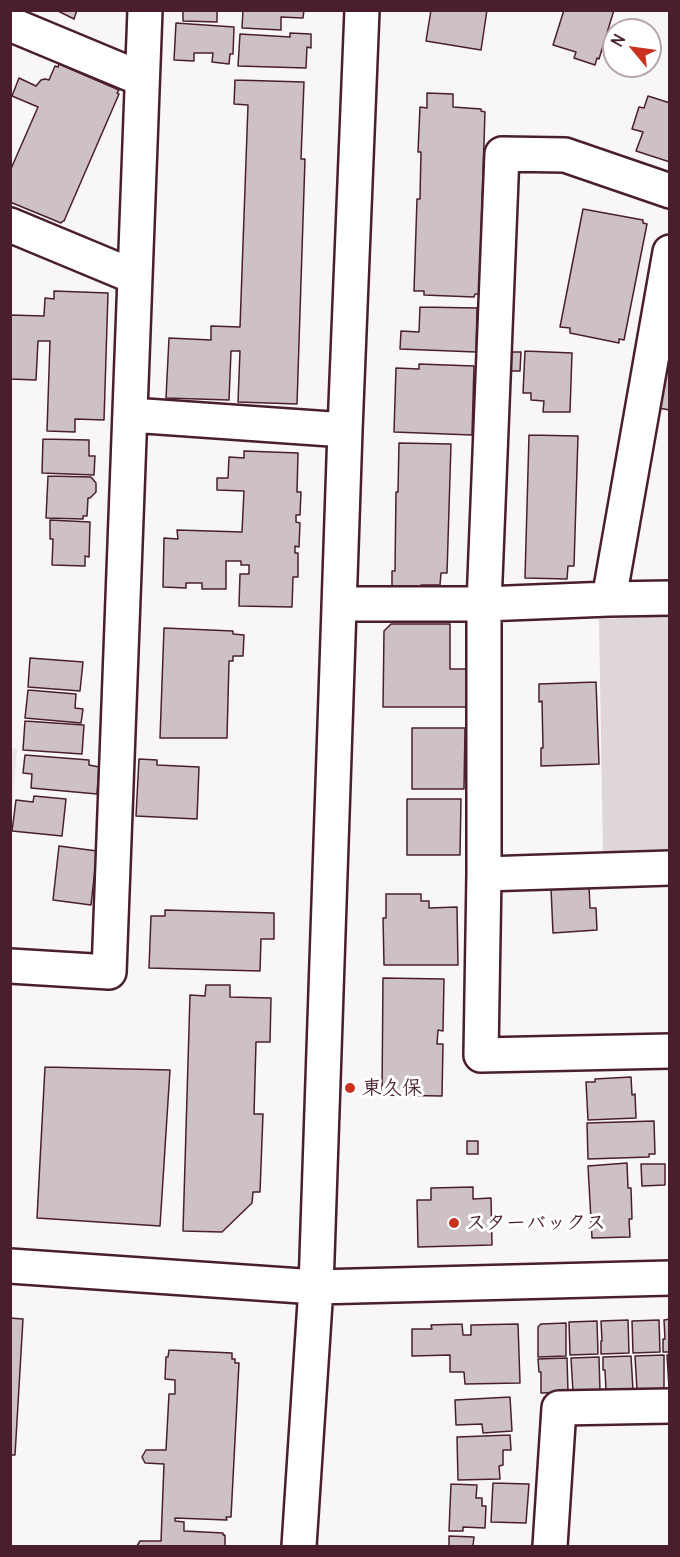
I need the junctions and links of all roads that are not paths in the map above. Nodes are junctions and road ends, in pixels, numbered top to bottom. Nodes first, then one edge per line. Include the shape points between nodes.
1 (146, 10) edge
2 (362, 10) edge
3 (10, 24) edge
4 (142, 79) junction
5 (669, 190) edge
6 (10, 225) edge
7 (669, 252) edge
8 (135, 277) junction
9 (131, 416) junction
10 (345, 430) junction
11 (669, 598) edge
12 (609, 599) junction
13 (339, 604) junction
14 (484, 604) junction
15 (669, 868) edge
16 (484, 873) junction
17 (10, 966) edge
18 (669, 1051) edge
19 (10, 1266) edge
20 (669, 1278) edge
21 (316, 1287) junction
22 (669, 1406) edge
23 (299, 1546) edge
24 (550, 1546) edge

1 - 4 street
2 - 10 street
3 - 4 street
4 - 8 street
5 - 14 street via 565,155 502,154
6 - 8 street
7 - 12 street
8 - 9 street
9 - 10 street
9 - 17 street via 109,972
10 - 13 street
11 - 12 street
12 - 14 street
13 - 14 street
13 - 21 street
14 - 16 street
15 - 16 street
16 - 18 street via 481,1055
19 - 21 street
20 - 21 street
21 - 23 street
22 - 24 street via 560,1408

